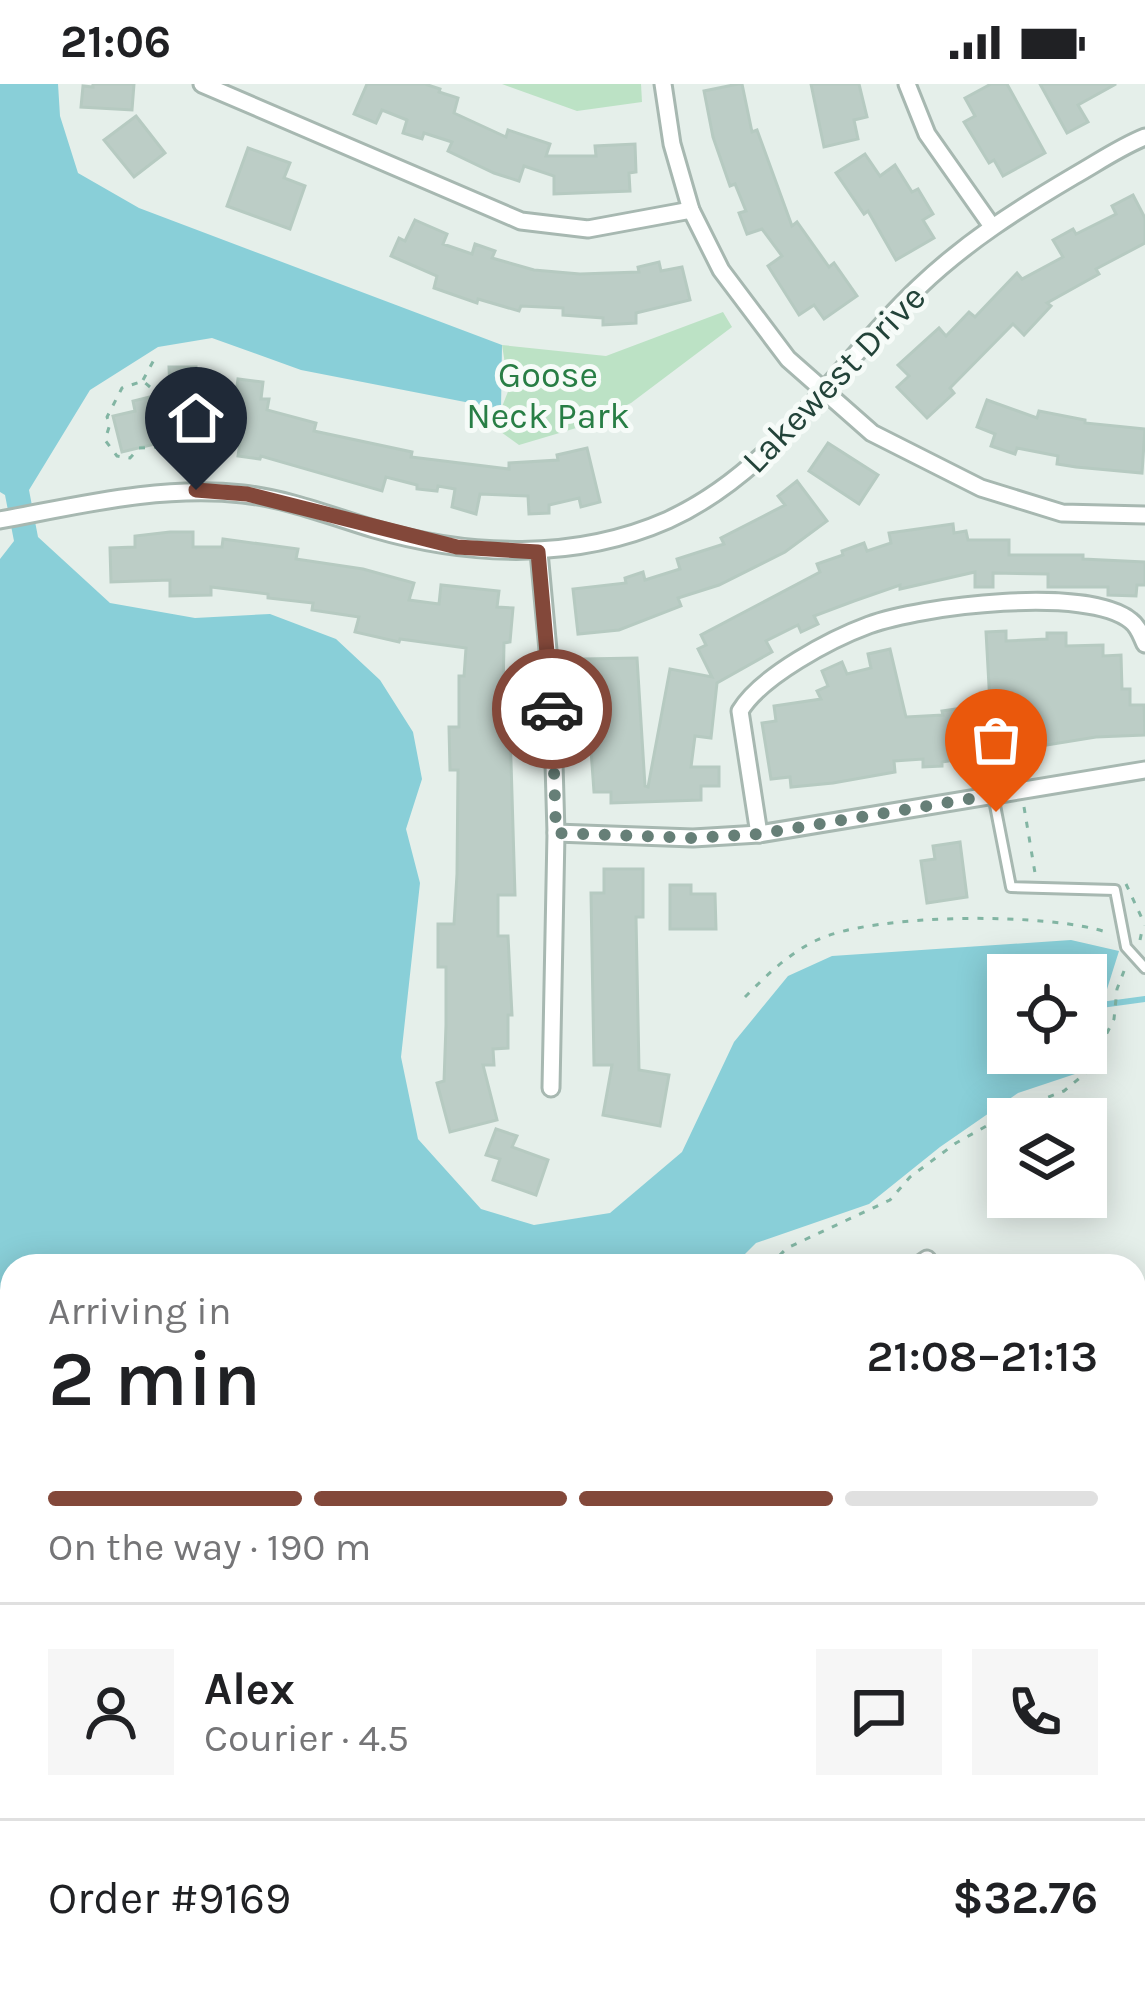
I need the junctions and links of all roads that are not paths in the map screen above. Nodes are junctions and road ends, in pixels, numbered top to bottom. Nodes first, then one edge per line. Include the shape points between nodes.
1 (202, 84) edge
2 (663, 84) edge
3 (908, 84) edge
4 (1145, 137) edge
5 (691, 210) junction
6 (991, 225) junction
7 (825, 392) junction
8 (1145, 515) edge
9 (0, 520) edge
10 (538, 552) junction
11 (1145, 644) edge
12 (1145, 770) edge
13 (993, 795) junction
14 (556, 833) junction
15 (759, 834) junction
16 (1145, 968) edge
17 (551, 1088) dead end

1 - 5 street via 521,220 588,229
2 - 5 street
3 - 6 street via 927,134
4 - 6 street, Lakewest Drive
5 - 7 street via 751,314
6 - 7 street, Lakewest Drive via 916,289
7 - 8 street via 872,433 981,488 1062,512
7 - 10 street, Lakewest Drive via 718,492 666,520
9 - 10 street, Lakewest Drive via 146,493 230,493 457,547
10 - 14 street
11 - 15 street via 1137,626 1111,611 1017,601 910,615 840,637 763,686 740,711
12 - 13 street
13 - 15 street
13 - 16 lane via 1011,886 1115,890 1126,947
14 - 15 street
14 - 17 street

